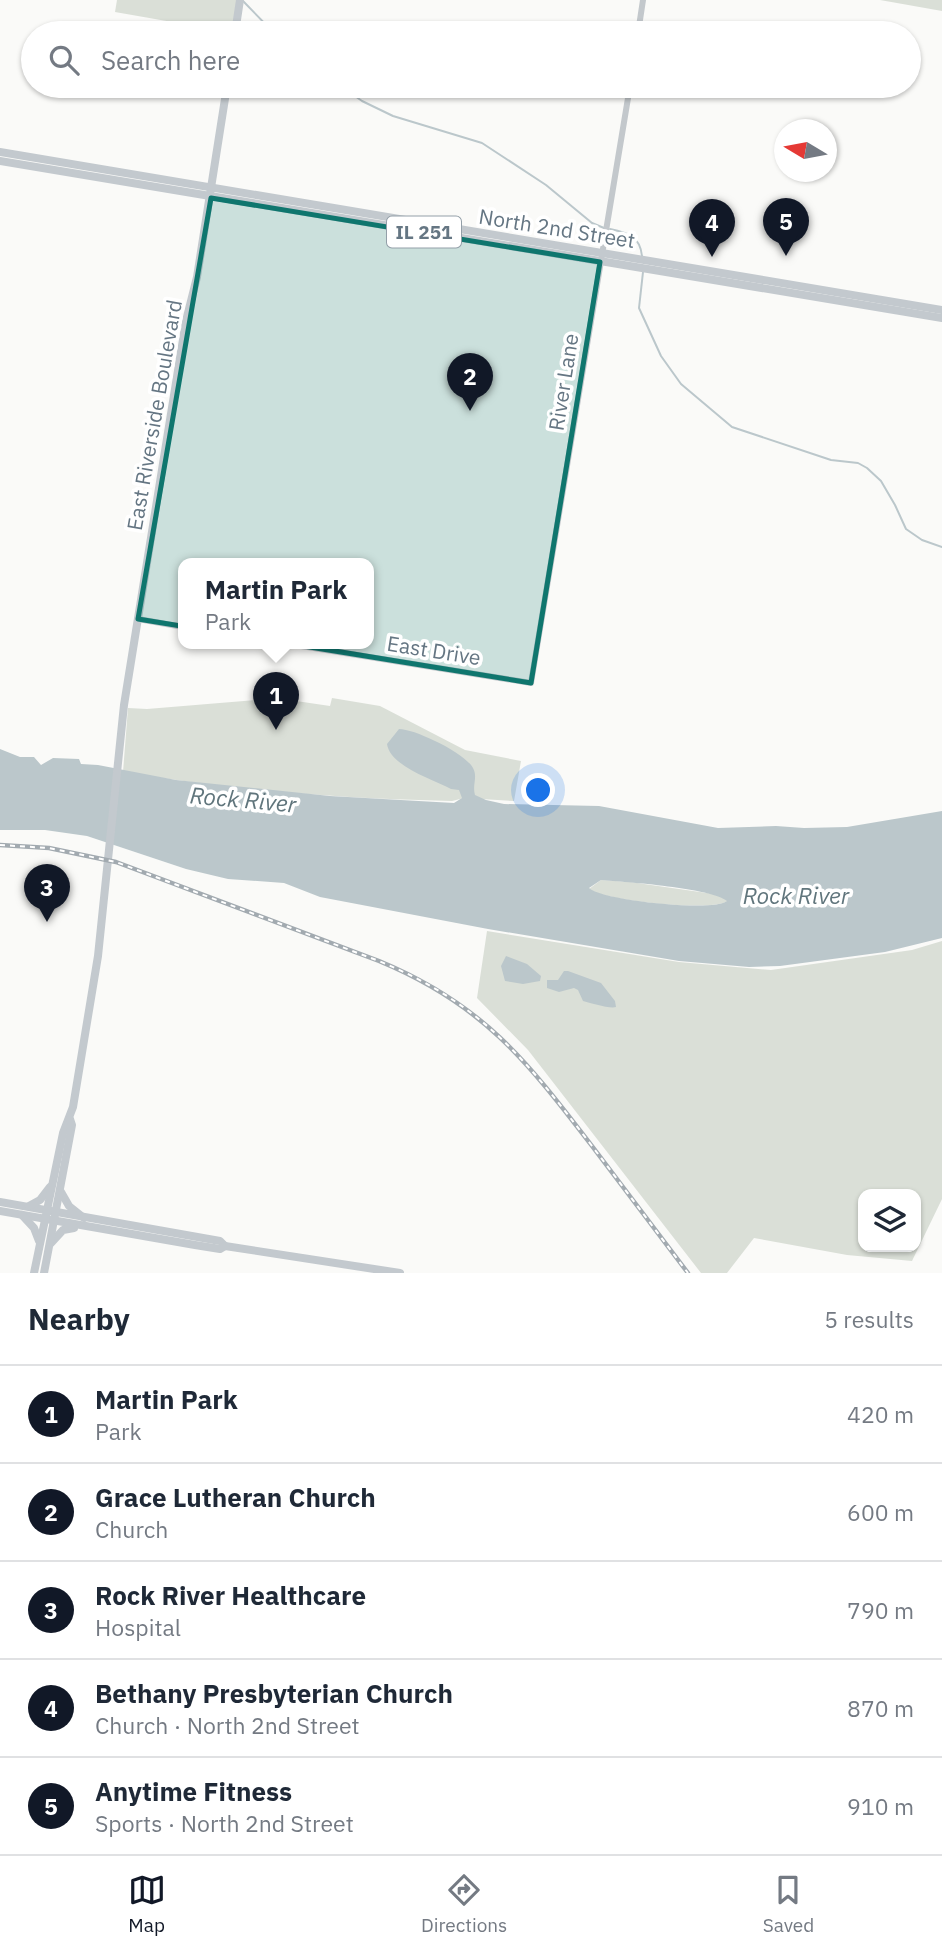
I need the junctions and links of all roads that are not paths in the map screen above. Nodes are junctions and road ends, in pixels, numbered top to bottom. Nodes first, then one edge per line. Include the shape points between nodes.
1 (643, 0) edge
2 (239, 3) edge
3 (237, 21) edge
4 (640, 21) edge
5 (225, 98) edge
6 (628, 98) edge
7 (0, 152) edge
8 (0, 161) edge
9 (132, 173) junction
10 (131, 183) junction
11 (212, 187) junction
12 (211, 198) junction
13 (601, 258) junction
14 (648, 265) junction
15 (942, 310) edge
16 (942, 318) edge
17 (138, 619) junction
18 (178, 626) edge
19 (320, 649) edge
20 (531, 683) joint
21 (69, 1119) junction
22 (53, 1182) junction
23 (61, 1190) junction
24 (0, 1202) edge
25 (27, 1206) junction
26 (0, 1211) edge
27 (51, 1211) junction
28 (22, 1215) junction
29 (44, 1220) junction
30 (54, 1222) junction
31 (83, 1223) junction
32 (39, 1245) junction
33 (49, 1245) junction
34 (34, 1273) edge
35 (44, 1273) edge
36 (400, 1273) edge

1 - 4 street
2 - 3 main road
5 - 11 main road, East Riverside Boulevard
6 - 13 street, River Lane
7 - 9 main road, North 2nd Street / IL 251
8 - 10 main road, North 2nd Street / IL 251
9 - 10 main road
9 - 11 main road, North 2nd Street / IL 251
10 - 12 main road, North 2nd Street / IL 251
11 - 12 main road, East Riverside Boulevard
11 - 13 main road, North 2nd Street / IL 251
12 - 13 main road, North 2nd Street / IL 251
12 - 17 main road, East Riverside Boulevard
13 - 14 main road, North 2nd Street / IL 251
13 - 20 street, River Lane
14 - 15 main road, North 2nd Street / IL 251
14 - 16 main road, North 2nd Street / IL 251
17 - 18 street
17 - 21 main road, East Riverside Boulevard via 124,705 98,956
19 - 20 street, East Drive
21 - 22 main road via 62,1132
21 - 23 main road via 72,1125
22 - 25 main road via 40,1200
22 - 27 main road
23 - 27 main road
23 - 31 main road
24 - 25 main road
25 - 27 main road
26 - 28 main road
27 - 29 main road
27 - 30 main road
27 - 31 main road
28 - 29 main road
28 - 32 main road via 34,1228
29 - 30 main road
29 - 32 main road
30 - 31 main road
30 - 33 main road
31 - 33 main road via 63,1230
31 - 36 main road via 219,1249 225,1246
32 - 34 main road
33 - 35 main road

